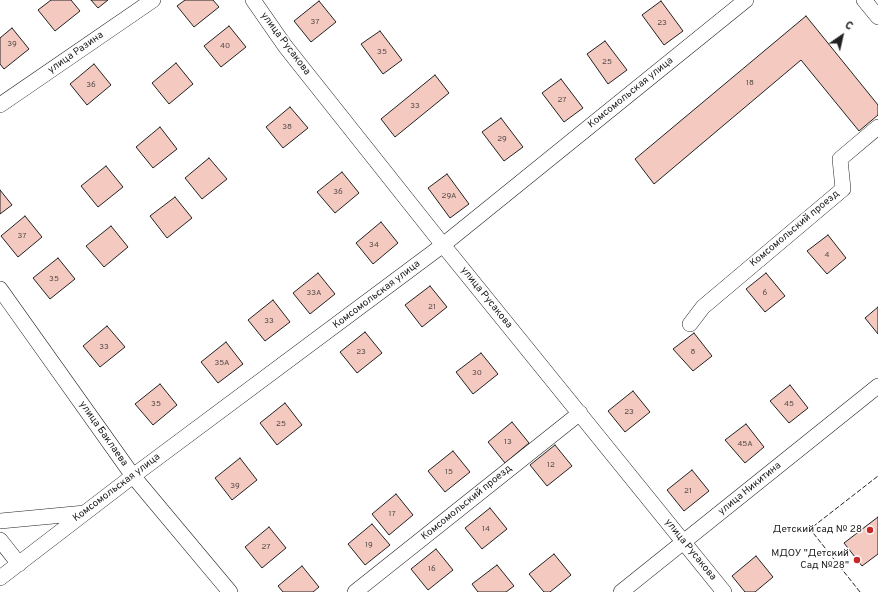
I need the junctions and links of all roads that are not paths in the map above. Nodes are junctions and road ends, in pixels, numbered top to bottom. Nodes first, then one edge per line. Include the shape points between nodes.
1 (153, 0) edge
2 (253, 0) edge
3 (746, 0) edge
4 (864, 0) edge
5 (878, 17) edge
6 (0, 105) edge
7 (878, 127) edge
8 (443, 245) junction
9 (0, 289) edge
10 (690, 324) dead end
11 (878, 386) edge
12 (580, 413) junction
13 (133, 476) junction
14 (84, 513) junction
15 (0, 521) edge
16 (0, 540) edge
17 (684, 542) junction
18 (19, 564) junction
19 (0, 578) edge
20 (230, 592) edge
21 (355, 592) edge
22 (621, 592) edge
23 (724, 592) edge

1 - 6 street, улица Разина
2 - 8 street, улица Русакова via 285,46
3 - 8 street, Комсомольская улица
4 - 5 street
7 - 10 street, Комсомольский проезд via 840,159 843,189 703,306
8 - 12 street, улица Русакова
8 - 13 street, Комсомольская улица
9 - 13 street, улица Баклаева
11 - 17 street, улица Никитина
12 - 17 street, улица Русакова
12 - 21 street, Комсомольский проезд
13 - 14 street, Комсомольская улица
13 - 20 street, улица Баклаева
14 - 15 street
14 - 18 street, Комсомольская улица
16 - 18 street
17 - 22 street, улица Никитина
17 - 23 street, улица Русакова
18 - 19 street, Комсомольская улица

